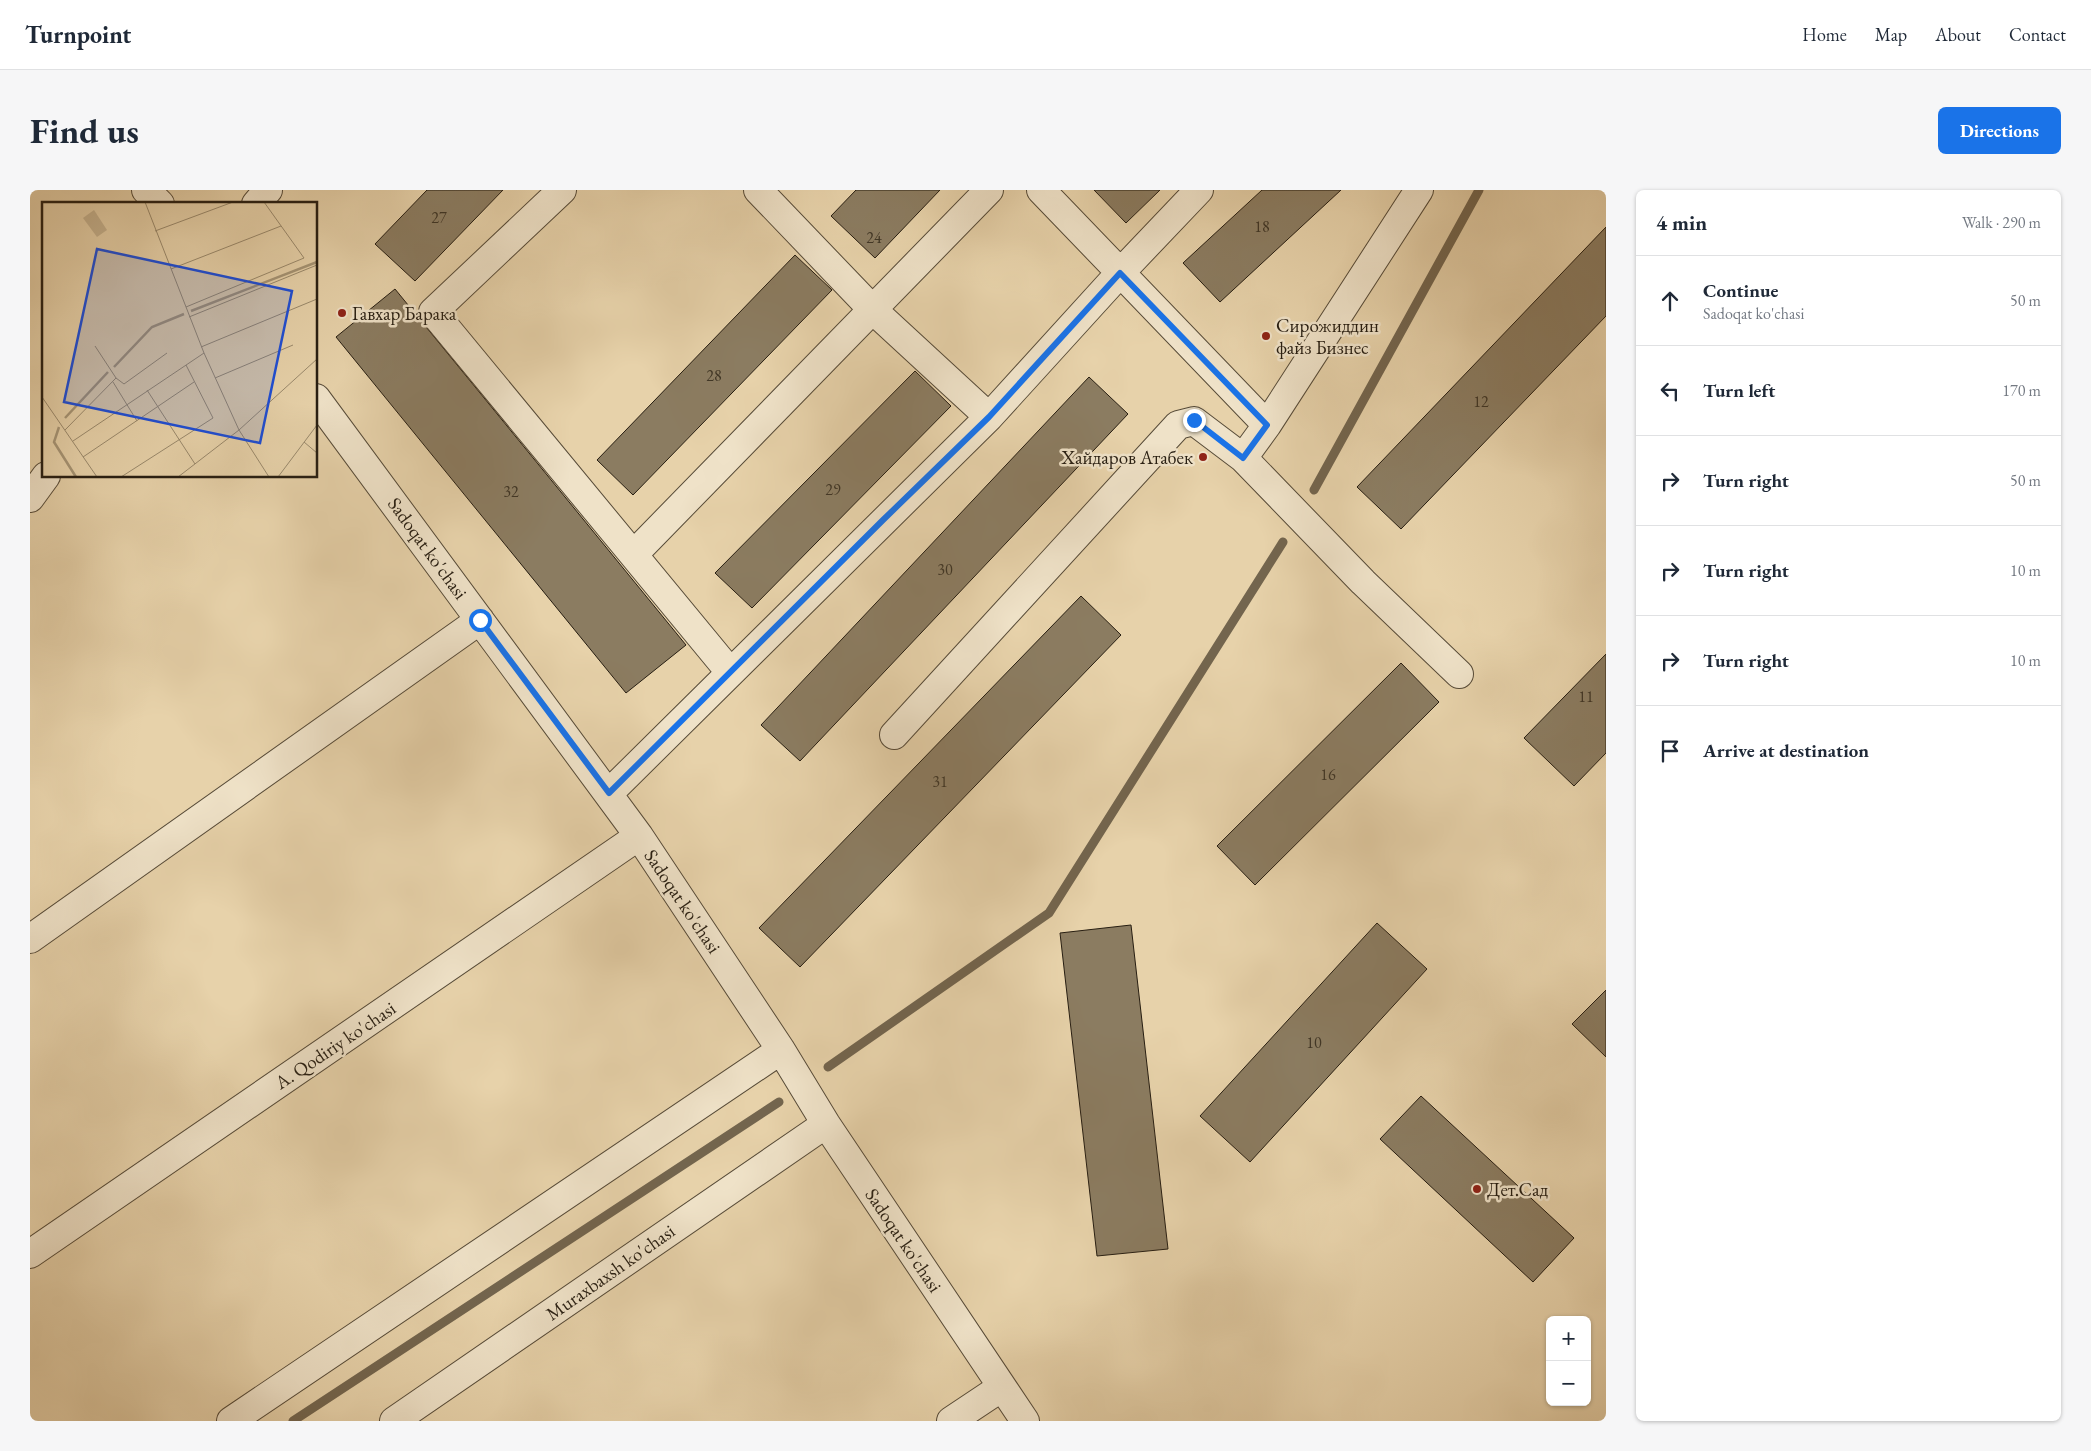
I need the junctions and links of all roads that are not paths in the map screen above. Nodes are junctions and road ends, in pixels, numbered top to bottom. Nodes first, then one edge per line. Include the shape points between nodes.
1 (146, 190) edge
2 (268, 190) edge
3 (562, 190) edge
4 (758, 190) edge
5 (989, 190) edge
6 (1041, 190) edge
7 (1199, 190) edge
8 (1419, 190) edge
9 (158, 202) edge
10 (258, 202) edge
11 (1120, 273) junction
12 (873, 310) junction
13 (318, 401) edge
14 (989, 417) junction
15 (1267, 425) junction
16 (1243, 458) junction
17 (45, 478) edge
18 (30, 498) edge
19 (634, 554) junction
20 (480, 620) junction
21 (730, 672) junction
22 (1459, 674) dead end
23 (894, 735) dead end
24 (609, 793) junction
25 (639, 836) junction
26 (30, 939) edge
27 (781, 1050) junction
28 (826, 1124) junction
29 (30, 1254) edge
30 (1002, 1388) junction
31 (232, 1421) edge
32 (394, 1421) edge
33 (951, 1421) edge
34 (1025, 1421) edge

1 - 9 street
2 - 10 street
3 - 19 street via 432,312
4 - 12 street
5 - 12 street
6 - 11 street
7 - 11 street
8 - 15 street
11 - 14 street
11 - 15 street
12 - 14 street
12 - 19 street
13 - 20 street, Sadoqat ko'chasi
14 - 21 street
15 - 16 street
16 - 22 street via 1363,582
16 - 23 street via 1194,420 1178,425
17 - 18 street
19 - 21 street
20 - 24 street, Sadoqat ko'chasi
20 - 26 street
21 - 24 street
24 - 25 street, Sadoqat ko'chasi
25 - 27 street, Sadoqat ko'chasi
25 - 29 street, A. Qodiriy ko'chasi
27 - 28 street, Sadoqat ko'chasi
27 - 31 street
28 - 30 street, Sadoqat ko'chasi
28 - 32 street, Muraxbaxsh ko'chasi
30 - 33 street
30 - 34 street, Sadoqat ko'chasi

